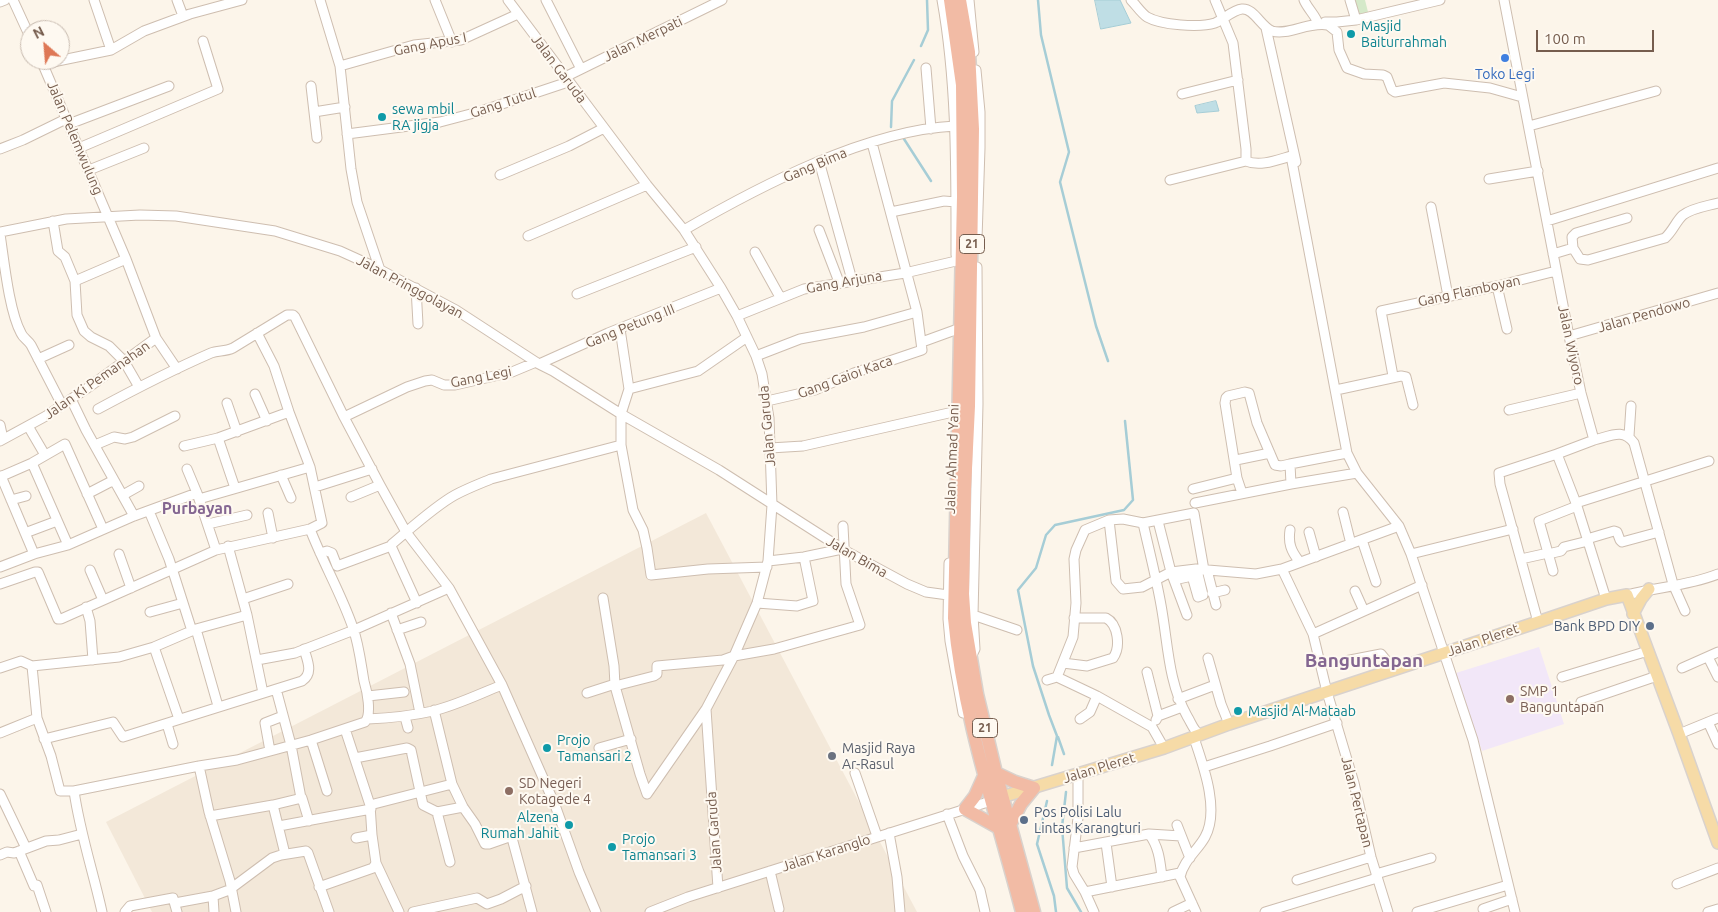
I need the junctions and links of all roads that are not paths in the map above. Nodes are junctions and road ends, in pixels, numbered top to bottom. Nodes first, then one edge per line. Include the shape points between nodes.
1 (5, 0) edge
2 (13, 0) edge
3 (94, 0) edge
4 (177, 0) edge
5 (242, 0) edge
6 (320, 0) edge
7 (435, 0) edge
8 (508, 0) edge
9 (546, 0) edge
10 (722, 0) edge
11 (942, 0) edge
12 (950, 0) edge
13 (960, 0) edge
14 (969, 0) edge
15 (1132, 0) edge
16 (1216, 0) edge
17 (1304, 0) edge
18 (1350, 0) edge
19 (1438, 0) edge
20 (1504, 0) edge
21 (0, 2) edge
22 (518, 14) junction
23 (184, 16) junction
24 (22, 20) edge
25 (1222, 20) junction
26 (1356, 20) junction
27 (1318, 22) junction
28 (1266, 28) junction
29 (203, 41) dead end
30 (452, 42) junction
31 (111, 50) junction
32 (70, 57) edge
33 (340, 66) junction
34 (926, 68) dead end
35 (581, 69) junction
36 (45, 70) edge
37 (566, 80) junction
38 (1238, 80) junction
39 (168, 86) dead end
40 (311, 86) dead end
41 (1656, 91) dead end
42 (1182, 94) dead end
43 (1522, 96) junction
44 (345, 107) junction
45 (314, 112) junction
46 (68, 122) junction
47 (955, 126) junction
48 (1529, 126) junction
49 (604, 128) junction
50 (931, 129) junction
51 (347, 134) junction
52 (317, 138) dead end
53 (872, 142) junction
54 (79, 148) junction
55 (144, 148) dead end
56 (0, 149) edge
57 (1246, 161) junction
58 (819, 162) junction
59 (1718, 168) edge
60 (88, 170) junction
61 (1538, 171) junction
62 (500, 175) dead end
63 (1170, 180) dead end
64 (1489, 180) dead end
65 (647, 185) junction
66 (1296, 188) junction
67 (956, 202) junction
68 (1718, 203) edge
69 (1431, 207) dead end
70 (891, 212) junction
71 (108, 216) junction
72 (1627, 218) dead end
73 (53, 221) junction
74 (1547, 221) junction
75 (684, 230) junction
76 (819, 230) dead end
77 (0, 233) edge
78 (528, 236) dead end
79 (696, 247) junction
80 (1573, 248) junction
81 (755, 252) dead end
82 (1553, 254) junction
83 (126, 259) junction
84 (956, 261) junction
85 (380, 270) junction
86 (1556, 271) junction
87 (905, 273) junction
88 (852, 280) junction
89 (75, 281) junction
90 (840, 282) junction
91 (1497, 286) junction
92 (416, 288) junction
93 (721, 288) junction
94 (1718, 293) edge
95 (577, 294) dead end
96 (1448, 296) junction
97 (11, 297) junction
98 (780, 297) junction
99 (0, 301) edge
100 (917, 312) junction
101 (737, 316) junction
102 (418, 324) dead end
103 (620, 329) junction
104 (1507, 329) dead end
105 (955, 330) junction
106 (257, 333) junction
107 (1569, 336) junction
108 (747, 337) junction
109 (156, 338) junction
110 (69, 345) dead end
111 (922, 346) junction
112 (958, 350) junction
113 (756, 356) junction
114 (38, 359) junction
115 (124, 361) junction
116 (537, 363) junction
117 (177, 369) junction
118 (1393, 376) junction
119 (139, 387) junction
120 (629, 389) junction
121 (1336, 390) junction
122 (1582, 393) junction
123 (255, 394) dead end
124 (71, 399) junction
125 (767, 401) junction
126 (227, 403) dead end
127 (62, 405) junction
128 (1413, 405) dead end
129 (1631, 406) dead end
130 (98, 409) dead end
131 (1509, 410) dead end
132 (289, 412) junction
133 (953, 412) junction
134 (621, 414) junction
135 (175, 416) dead end
136 (344, 417) junction
137 (267, 421) junction
138 (0, 425) edge
139 (28, 426) junction
140 (237, 432) junction
141 (1629, 436) junction
142 (218, 438) junction
143 (2, 440) edge
144 (1594, 440) junction
145 (621, 445) junction
146 (95, 446) junction
147 (184, 446) dead end
148 (770, 448) junction
149 (1270, 453) junction
150 (1347, 453) junction
151 (1558, 454) junction
152 (45, 455) junction
153 (1236, 460) junction
154 (1709, 461) dead end
155 (32, 462) junction
156 (1290, 464) junction
157 (310, 467) junction
158 (187, 469) dead end
159 (372, 469) junction
160 (1357, 472) junction
161 (281, 475) junction
162 (0, 477) edge
163 (1237, 478) junction
164 (114, 480) junction
165 (1645, 482) junction
166 (1291, 484) junction
167 (380, 485) junction
168 (139, 486) dead end
169 (315, 487) junction
170 (234, 488) junction
171 (960, 489) junction
172 (1192, 489) dead end
173 (87, 494) junction
174 (1242, 494) junction
175 (123, 495) junction
176 (26, 496) dead end
177 (198, 496) junction
178 (351, 497) dead end
179 (291, 498) dead end
180 (11, 500) junction
181 (1195, 503) dead end
182 (772, 505) junction
183 (1576, 505) junction
184 (149, 511) junction
185 (1342, 512) dead end
186 (268, 513) dead end
187 (134, 516) junction
188 (247, 516) dead end
189 (1109, 520) junction
190 (57, 521) junction
191 (1158, 521) junction
192 (1143, 523) junction
193 (208, 524) junction
194 (843, 526) dead end
195 (1399, 526) junction
196 (103, 529) junction
197 (310, 529) junction
198 (1513, 529) junction
199 (1290, 530) dead end
200 (406, 532) junction
201 (1309, 532) dead end
202 (1659, 532) junction
203 (25, 533) junction
204 (273, 538) junction
205 (1362, 540) junction
206 (1587, 540) junction
207 (1351, 544) junction
208 (68, 545) junction
209 (228, 546) junction
210 (391, 546) junction
211 (216, 550) junction
212 (843, 550) junction
213 (320, 553) junction
214 (34, 554) junction
215 (119, 554) dead end
216 (1411, 554) junction
217 (1548, 554) junction
218 (804, 557) junction
219 (1316, 557) junction
220 (1521, 559) junction
221 (1299, 562) junction
222 (767, 564) junction
223 (0, 568) edge
224 (1282, 569) junction
225 (90, 570) dead end
226 (173, 570) junction
227 (1203, 570) junction
228 (1553, 571) dead end
229 (1718, 574) edge
230 (1173, 576) junction
231 (1, 580) edge
232 (1156, 580) junction
233 (1376, 582) dead end
234 (288, 584) dead end
235 (1674, 584) junction
236 (1422, 585) junction
237 (131, 588) junction
238 (449, 588) junction
239 (1649, 589) junction
240 (1225, 590) dead end
241 (1355, 591) dead end
242 (1212, 593) junction
243 (948, 595) junction
244 (1626, 595) junction
245 (603, 598) dead end
246 (243, 599) junction
247 (1606, 599) junction
248 (103, 600) junction
249 (182, 603) junction
250 (417, 603) junction
251 (757, 603) junction
252 (1216, 605) dead end
253 (86, 607) junction
254 (1364, 611) junction
255 (1685, 611) dead end
256 (150, 612) dead end
257 (391, 613) junction
258 (1633, 614) junction
259 (247, 615) junction
260 (973, 615) junction
261 (1187, 615) dead end
262 (1074, 618) junction
263 (421, 622) dead end
264 (1538, 622) junction
265 (194, 630) junction
266 (354, 630) junction
267 (397, 630) junction
268 (1017, 630) dead end
269 (1313, 634) junction
270 (154, 647) junction
271 (304, 649) junction
272 (1648, 651) junction
273 (1718, 652) edge
274 (1444, 653) junction
275 (734, 656) junction
276 (1708, 657) junction
277 (970, 658) junction
278 (1208, 658) dead end
279 (93, 660) junction
280 (257, 660) junction
281 (1345, 661) dead end
282 (1063, 663) junction
283 (1, 664) edge
284 (32, 666) junction
285 (1682, 668) dead end
286 (1394, 670) junction
287 (1147, 672) dead end
288 (1657, 676) junction
289 (1057, 677) junction
290 (1562, 677) dead end
291 (1718, 677) edge
292 (1047, 680) dead end
293 (502, 685) junction
294 (615, 685) junction
295 (1215, 685) junction
296 (276, 689) junction
297 (404, 692) dead end
298 (1327, 692) junction
299 (263, 693) junction
300 (587, 693) dead end
301 (368, 696) junction
302 (1097, 696) junction
303 (1581, 702) dead end
304 (1180, 703) junction
305 (218, 706) junction
306 (706, 709) junction
307 (434, 710) junction
308 (420, 713) junction
309 (283, 716) junction
310 (405, 716) junction
311 (1158, 716) junction
312 (37, 718) junction
313 (1718, 718) edge
314 (179, 719) junction
315 (368, 719) junction
316 (1080, 719) dead end
317 (1708, 722) junction
318 (1336, 723) junction
319 (167, 724) junction
320 (1229, 724) junction
321 (1152, 727) junction
322 (408, 728) dead end
323 (345, 729) junction
324 (0, 733) edge
325 (1680, 734) junction
326 (1197, 737) junction
327 (631, 738) junction
328 (44, 740) junction
329 (311, 740) junction
330 (174, 744) dead end
331 (1718, 744) edge
332 (291, 745) junction
333 (599, 748) dead end
334 (1164, 748) junction
335 (270, 751) junction
336 (979, 755) junction
337 (355, 758) junction
338 (199, 766) junction
339 (1204, 767) junction
340 (855, 773) dead end
341 (990, 775) junction
342 (1078, 775) junction
343 (452, 784) junction
344 (1034, 788) junction
345 (74, 791) junction
346 (327, 791) dead end
347 (420, 793) junction
348 (0, 794) edge
349 (301, 798) junction
350 (997, 799) junction
351 (273, 805) junction
352 (370, 807) junction
353 (463, 807) junction
354 (965, 809) junction
355 (436, 812) junction
356 (947, 814) junction
357 (210, 816) junction
358 (309, 821) junction
359 (1177, 825) dead end
360 (278, 826) junction
361 (1005, 827) junction
362 (889, 833) junction
363 (82, 834) junction
364 (1149, 834) junction
365 (372, 835) junction
366 (877, 836) junction
367 (1181, 836) junction
368 (356, 838) dead end
369 (1106, 842) junction
370 (1718, 843) edge
371 (1074, 848) junction
372 (23, 849) junction
373 (285, 854) junction
374 (0, 855) edge
375 (1371, 857) junction
376 (1190, 858) junction
377 (1431, 858) dead end
378 (450, 862) dead end
379 (376, 863) junction
380 (1718, 868) edge
381 (770, 872) junction
382 (1180, 873) junction
383 (1377, 876) junction
384 (1162, 877) junction
385 (1297, 880) dead end
386 (1677, 884) dead end
387 (1508, 885) junction
388 (526, 886) junction
389 (319, 887) junction
390 (1112, 887) junction
391 (232, 888) junction
392 (718, 888) junction
393 (1085, 892) junction
394 (213, 896) junction
395 (459, 902) junction
396 (1514, 906) edge
397 (176, 907) edge
398 (141, 908) edge
399 (1194, 908) edge
400 (779, 909) dead end
401 (1483, 909) dead end
402 (1718, 909) edge
403 (46, 912) edge
404 (102, 912) edge
405 (125, 912) edge
406 (214, 912) edge
407 (236, 912) edge
408 (329, 912) edge
409 (399, 912) edge
410 (413, 912) edge
411 (463, 912) edge
412 (532, 912) edge
413 (596, 912) edge
414 (650, 912) edge
415 (900, 912) edge
416 (986, 912) edge
417 (1022, 912) edge
418 (1034, 912) edge
419 (1094, 912) edge
420 (1173, 912) edge
421 (1265, 912) edge
422 (1388, 912) edge
423 (1418, 912) edge
424 (1708, 912) edge

1 - 21 street
2 - 24 street
3 - 31 street
4 - 23 street
5 - 23 street
6 - 33 street
7 - 30 street
8 - 22 street, Jalan Garuda
9 - 35 street
10 - 35 street, Jalan Merpati
11 - 47 street
12 - 112 highway, Jalan Ahmad Yani / 21 via 962,85 963,197
13 - 171 highway, Jalan Ahmad Yani / 21 via 969,52 973,129 969,406
14 - 260 street via 980,112
15 - 25 street via 1147,17 1162,21 1200,26
16 - 25 street
17 - 27 street
18 - 26 street
19 - 26 street
20 - 43 street, Jalan Wiyoro
22 - 30 street, Gang Apus I
22 - 37 street, Jalan Garuda
23 - 31 street via 144,31
25 - 28 street via 1244,9
25 - 38 street via 1233,43
26 - 27 street
27 - 28 street via 1281,32
27 - 43 street via 1335,30 1347,68 1387,77 1394,92 1444,83 1490,88
28 - 66 street via 1296,165 1299,184
29 - 54 street via 218,89
30 - 33 street, Gang Apus I via 414,45
31 - 32 street
33 - 44 street
34 - 50 street
35 - 37 street, Jalan Merpati
36 - 46 street, Jalan Pelemwulung
37 - 49 street, Jalan Garuda
37 - 51 street, Gang Tutul via 478,112
38 - 42 street
38 - 57 street
39 - 46 street
40 - 45 street
41 - 48 street
43 - 48 street, Jalan Wiyoro
44 - 45 street
44 - 51 street
45 - 52 street
46 - 54 street, Jalan Pelemwulung
46 - 56 street
47 - 50 street, Gang Bima
47 - 67 street
48 - 61 street, Jalan Wiyoro
49 - 62 street
49 - 65 street, Jalan Garuda
50 - 53 street, Gang Bima
51 - 85 street via 357,202
53 - 58 street, Gang Bima
53 - 70 street
54 - 60 street, Jalan Pelemwulung
55 - 60 street
57 - 63 street
57 - 66 street via 1264,163 1290,156
58 - 75 street, Gang Bima
58 - 88 street
59 - 74 street
60 - 71 street, Jalan Pelemwulung
61 - 64 street
61 - 74 street, Jalan Wiyoro
65 - 75 street, Jalan Garuda
65 - 78 street
66 - 121 street
67 - 70 street via 944,201
67 - 84 street
68 - 80 street via 1682,216 1665,238 1588,260 1580,259
69 - 96 street
70 - 87 street
71 - 73 street, Jalan Pringgolayan
71 - 83 street, Jalan Ki Pemanahan
71 - 85 street, Jalan Pringgolayan via 176,216 275,231 340,251
72 - 80 street via 1576,233 1572,237
73 - 77 street, Jalan Pringgolayan
73 - 89 street via 58,250 65,257
74 - 82 street, Jalan Wiyoro
75 - 79 street, Jalan Garuda
76 - 90 street
77 - 97 street
79 - 93 street, Jalan Garuda
79 - 95 street
80 - 82 street
81 - 98 street
82 - 86 street, Jalan Wiyoro
83 - 89 street
83 - 109 street, Jalan Ki Pemanahan
84 - 87 street, Gang Arjuna
84 - 105 street
85 - 92 street, Jalan Pringgolayan
86 - 91 street, Gang Flamboyan
86 - 107 street, Jalan Wiyoro
87 - 88 street, Gang Arjuna
87 - 100 street
88 - 90 street, Gang Arjuna
89 - 115 street via 77,316 84,331 109,346
90 - 98 street, Gang Arjuna
91 - 96 street, Gang Flamboyan
91 - 104 street
92 - 102 street
92 - 116 street, Jalan Pringgolayan
93 - 101 street, Jalan Garuda
93 - 103 street, Gang Petung III
94 - 107 street, Jalan Pendowo
96 - 118 street, Gang Flamboyan via 1381,311
97 - 99 street
97 - 114 street via 20,332
98 - 101 street, Gang Arjuna
100 - 111 street
100 - 113 street via 800,339
101 - 108 street, Jalan Garuda
103 - 116 street, Gang Petung III
103 - 120 street
105 - 111 street, Gang Gaioi Kaca
105 - 112 street
106 - 117 street via 228,350 214,352
106 - 132 street via 274,366
106 - 136 street via 287,315 296,317
107 - 122 street, Jalan Wiyoro
108 - 113 street, Jalan Garuda
108 - 120 street via 698,371
109 - 115 street, Jalan Ki Pemanahan
109 - 117 street
110 - 114 street
111 - 125 street, Gang Gaioi Kaca via 816,390
112 - 133 street
112 - 171 highway, Jalan Ahmad Yani / 21
113 - 125 street, Jalan Garuda
114 - 127 street
115 - 119 street
115 - 124 street, Jalan Ki Pemanahan
116 - 134 street, Jalan Pringgolayan
116 - 136 street, Gang Legi via 455,385 425,381
117 - 119 street
118 - 121 street
118 - 128 street via 1406,377
119 - 130 street
120 - 134 street
121 - 150 street
122 - 131 street
122 - 144 street, Jalan Wiyoro
123 - 137 street
124 - 127 street, Jalan Ki Pemanahan
124 - 146 street
125 - 148 street, Jalan Garuda
126 - 140 street
127 - 139 street, Jalan Ki Pemanahan
129 - 141 street
132 - 137 street
132 - 157 street
133 - 148 street via 812,444
133 - 243 street
134 - 145 street
134 - 182 street, Jalan Pringgolayan via 719,470
135 - 146 street via 132,437 114,436
136 - 159 street
137 - 140 street
138 - 143 street
139 - 143 street, Jalan Ki Pemanahan
139 - 152 street
140 - 142 street
141 - 144 street via 1620,433
141 - 165 street
142 - 147 street
142 - 170 street
144 - 151 street
145 - 200 street via 476,485 454,496
145 - 222 street via 633,510 639,519 651,575
146 - 164 street
148 - 182 street, Jalan Garuda
149 - 153 street
149 - 153 street via 1246,392 1228,396 1225,400
149 - 156 street via 1275,465
150 - 156 street
150 - 160 street
151 - 183 street
151 - 198 street via 1499,473
152 - 155 street
152 - 173 street via 65,444
153 - 163 street
154 - 165 street
155 - 162 street
155 - 190 street
156 - 166 street
157 - 161 street
157 - 169 street
158 - 177 street
159 - 167 street
159 - 169 street
160 - 166 street
160 - 195 street
161 - 170 street
161 - 179 street
162 - 180 street
163 - 172 street
163 - 174 street
164 - 173 street
164 - 175 street
165 - 183 street
165 - 202 street
166 - 174 street
167 - 178 street
167 - 200 street
168 - 175 street
169 - 197 street via 323,520 320,526
170 - 177 street
171 - 277 highway, Jalan Ahmad Yani / 21 via 963,594
171 - 336 highway, Jalan Ahmad Yani / 21 via 954,627
173 - 196 street
174 - 181 street
175 - 187 street
176 - 180 street
177 - 184 street
177 - 193 street
180 - 203 street
182 - 212 street, Jalan Bima
182 - 222 street, Jalan Garuda
183 - 206 street
183 - 217 street via 1538,522
184 - 187 street
184 - 226 street
185 - 207 street
186 - 204 street
187 - 196 street
188 - 193 street
189 - 192 street
189 - 232 street via 1118,585 1131,589
189 - 262 street via 1085,530 1076,550
190 - 203 street
190 - 208 street
191 - 192 street
191 - 227 street via 1194,513
191 - 230 street
192 - 232 street
193 - 211 street
194 - 212 street
195 - 205 street
195 - 216 street
196 - 208 street
197 - 204 street
197 - 213 street
198 - 216 street
198 - 220 street
199 - 221 street via 1289,546
200 - 210 street
200 - 238 street
201 - 219 street
202 - 206 street via 1622,542 1614,531
202 - 235 street
203 - 214 street
204 - 209 street
205 - 207 street
205 - 233 street
206 - 217 street
206 - 247 street
207 - 219 street
208 - 214 street
209 - 211 street
209 - 246 street
210 - 213 street via 337,566 332,553
210 - 250 street
211 - 226 street
212 - 218 street
212 - 243 street, Jalan Bima via 907,584 926,592
212 - 275 street via 847,591 860,625 774,649
213 - 266 street via 334,578
214 - 223 street
215 - 237 street
216 - 236 street
217 - 220 street
217 - 228 street
218 - 222 street
218 - 251 street via 813,600 797,606
219 - 221 street
220 - 264 street
221 - 224 street
222 - 251 street, Jalan Garuda
224 - 227 street via 1256,574
224 - 269 street, Jalan Pertapan
225 - 248 street
226 - 237 street
226 - 249 street
227 - 230 street
227 - 230 street via 1203,595 1198,597 1192,576
227 - 242 street
229 - 235 street via 1700,582
230 - 232 street
230 - 261 street
231 - 253 street via 37,572 58,619
232 - 304 street via 1170,665
234 - 246 street
235 - 239 street
235 - 255 street
236 - 254 street
236 - 274 street
237 - 248 street
238 - 250 street
238 - 293 street
239 - 244 street
239 - 258 main road
240 - 242 street
241 - 254 street
242 - 252 street
243 - 336 street via 950,641 958,691 969,737
244 - 247 main road, Jalan Pleret
244 - 258 main road
245 - 294 street
246 - 259 street
247 - 264 main road, Jalan Pleret
248 - 253 street
249 - 256 street
249 - 265 street
250 - 257 street
251 - 275 street, Jalan Garuda
253 - 279 street
254 - 269 street
257 - 266 street
257 - 267 street
258 - 272 main road
259 - 265 street
259 - 280 street
260 - 268 street
260 - 277 street via 975,649
262 - 282 street via 1073,637
262 - 282 street via 1111,620 1115,627 1116,652 1113,658 1087,666
263 - 267 street
264 - 274 main road, Jalan Pleret
265 - 270 street
265 - 305 street
266 - 271 street
266 - 301 street
267 - 308 street via 410,664
269 - 298 street, Jalan Pertapan
270 - 279 street via 120,657
270 - 314 street
271 - 280 street
271 - 296 street via 308,676
272 - 288 main road
272 - 290 street
273 - 276 street
274 - 286 main road, Jalan Pleret
274 - 387 street via 1473,740
275 - 294 street via 723,660 657,666 654,676
275 - 306 street, Jalan Garuda
276 - 285 street
276 - 291 street
277 - 341 highway, Jalan Ahmad Yani / 21
278 - 295 street
279 - 284 street
280 - 299 street
281 - 286 street via 1381,654
282 - 289 street
283 - 284 street via 21,661
284 - 312 street
286 - 298 main road, Jalan Pleret
287 - 311 street
288 - 303 street
288 - 325 main road
289 - 292 street
289 - 302 street
293 - 307 street
293 - 413 street via 555,805
294 - 300 street
294 - 327 street
295 - 304 street
295 - 320 street
296 - 299 street
296 - 309 street
297 - 301 street
298 - 318 street, Jalan Pertapan
298 - 320 main road, Jalan Pleret
299 - 305 street
301 - 315 street
302 - 316 street via 1090,712
302 - 321 street
304 - 311 street
304 - 326 street
305 - 314 street
306 - 327 street via 647,794
306 - 392 street, Jalan Garuda
307 - 308 street
307 - 343 street
308 - 310 street
309 - 332 street
309 - 335 street via 265,723
310 - 315 street
310 - 322 street
311 - 321 street
312 - 324 street
312 - 328 street
313 - 317 street
314 - 319 street
315 - 323 street
317 - 325 street
317 - 331 street
318 - 339 street
318 - 375 street, Jalan Pertapan
319 - 328 street via 123,737 113,722
319 - 330 street
320 - 326 main road, Jalan Pleret
321 - 334 street
323 - 329 street
323 - 337 street
325 - 370 main road
326 - 334 main road, Jalan Pleret
326 - 339 street
327 - 333 street
328 - 345 street via 60,791
329 - 332 street
329 - 346 street
332 - 335 street
332 - 349 street
334 - 342 main road, Jalan Pleret
335 - 338 street
336 - 341 highway, Jalan Ahmad Yani / 21
337 - 347 street via 411,749
337 - 352 street
338 - 345 street
338 - 357 street
339 - 376 street via 1211,817 1205,837
340 - 366 street
341 - 344 highway
341 - 350 highway, Jalan Ahmad Yani / 21
341 - 354 highway
342 - 344 main road, Jalan Pleret
342 - 371 street
343 - 347 street
343 - 353 street
344 - 350 main road, Jalan Pleret
344 - 361 highway
345 - 363 street
347 - 352 street
347 - 355 street via 423,806
348 - 372 street
349 - 351 street
349 - 358 street
350 - 354 street, Jalan Karanglo
350 - 361 highway, Jalan Ahmad Yani / 21
351 - 357 street
351 - 360 street
352 - 358 street
352 - 365 street
353 - 355 street
353 - 388 street via 484,844 512,838
354 - 356 street, Jalan Karanglo
354 - 361 highway
355 - 378 street
356 - 362 street, Jalan Karanglo
356 - 416 street via 980,890
357 - 391 street
358 - 360 street
359 - 367 street
360 - 373 street
361 - 417 highway, Jalan Ahmad Yani / 21
361 - 418 highway, Jalan Ahmad Yani / 21
362 - 366 street, Jalan Karanglo
362 - 415 street
363 - 372 street
363 - 404 street
364 - 367 street
364 - 369 street
364 - 384 street via 1159,855
365 - 368 street
365 - 379 street
366 - 381 street, Jalan Karanglo
367 - 376 street
369 - 371 street
369 - 390 street
371 - 393 street via 1072,867
372 - 374 street
372 - 403 street
373 - 389 street via 306,851
373 - 391 street via 264,863
375 - 383 street, Jalan Pertapan
375 - 385 street
376 - 382 street
377 - 383 street
379 - 389 street via 373,868
379 - 409 street
380 - 386 street
381 - 392 street, Jalan Karanglo
381 - 400 street
382 - 384 street
382 - 399 street
383 - 421 street
383 - 422 street, Jalan Pertapan
384 - 390 street
387 - 396 street
387 - 423 street
388 - 395 street via 487,904 477,898
388 - 412 street
389 - 408 street
390 - 393 street
391 - 394 street
391 - 407 street
392 - 414 street, Jalan Karanglo
393 - 419 street
394 - 397 street
394 - 406 street
395 - 410 street
395 - 411 street
396 - 401 street
397 - 398 street via 173,898
398 - 405 street via 130,906
399 - 420 street
402 - 424 street

